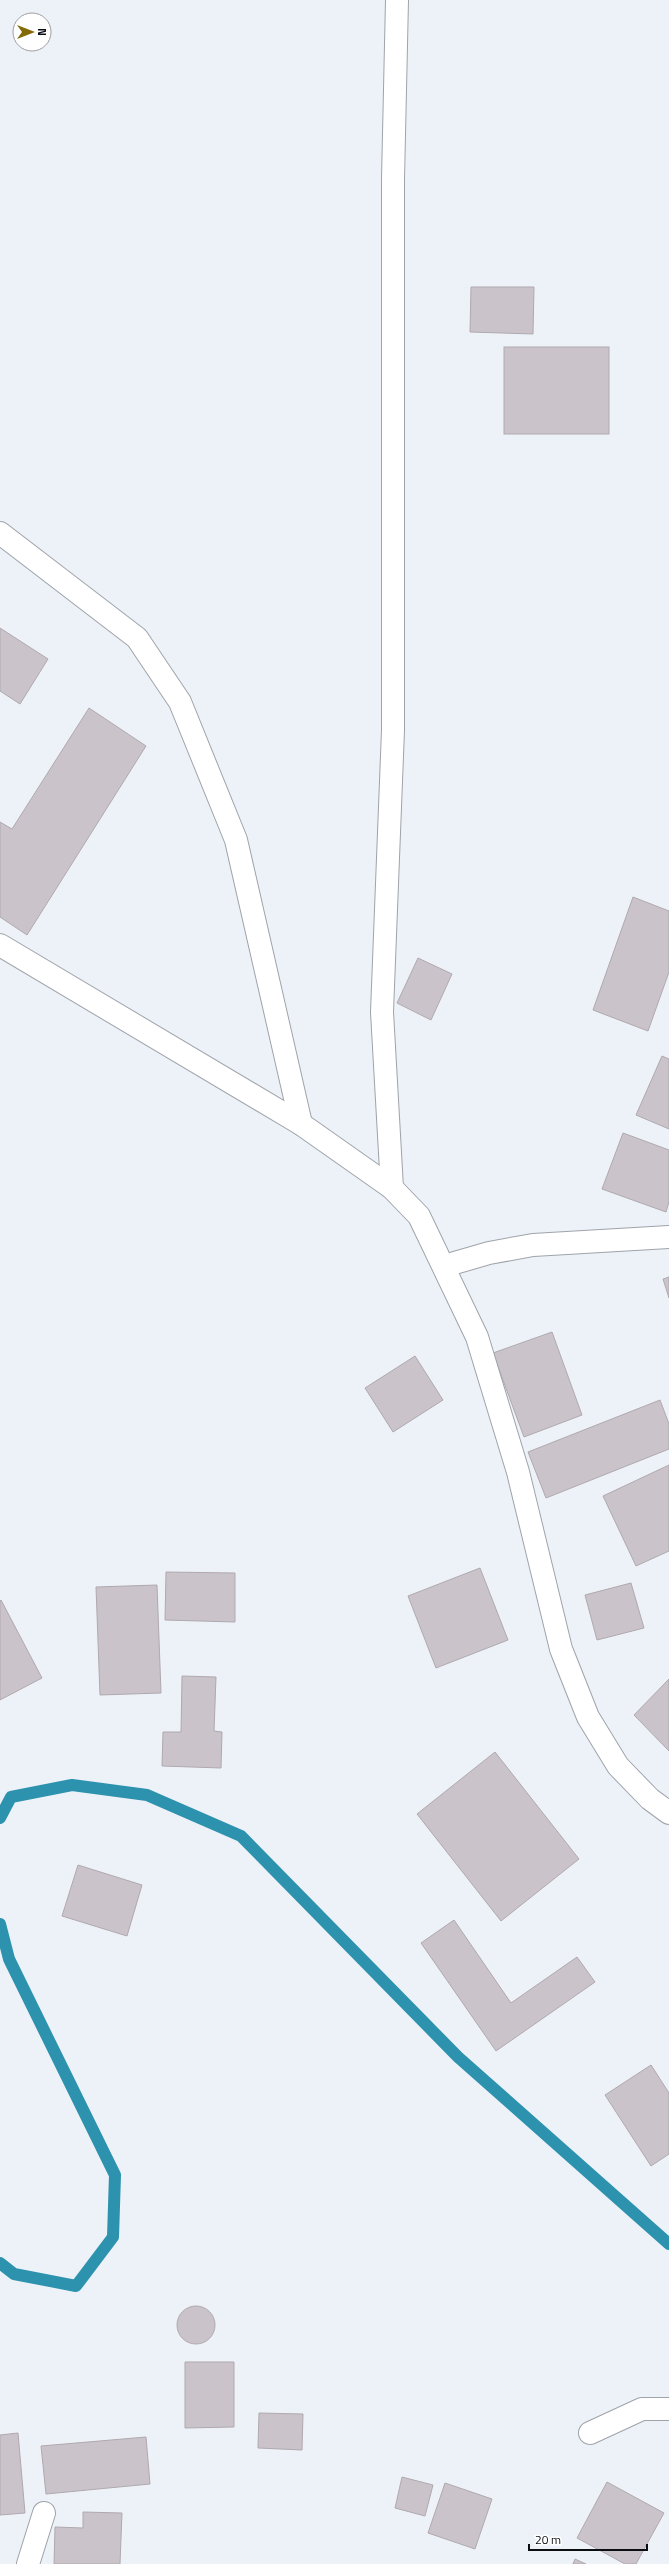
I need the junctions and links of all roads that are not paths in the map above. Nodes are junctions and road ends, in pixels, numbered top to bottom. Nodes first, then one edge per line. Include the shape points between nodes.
1 (397, 0) edge
2 (0, 533) edge
3 (0, 945) edge
4 (301, 1124) junction
5 (392, 1188) junction
6 (669, 1237) edge
7 (444, 1266) junction
8 (669, 1813) edge
9 (669, 2409) edge
10 (590, 2433) dead end
11 (44, 2513) dead end
12 (28, 2564) edge

1 - 5 street via 393,179 393,730 382,1012
2 - 4 street via 137,638 180,702 236,840
3 - 4 street
4 - 5 street
5 - 7 street via 419,1216
6 - 7 street via 533,1245 489,1253
7 - 8 street via 476,1337 518,1472 561,1649 588,1717 618,1766 650,1799
9 - 10 street via 642,2409
11 - 12 street

